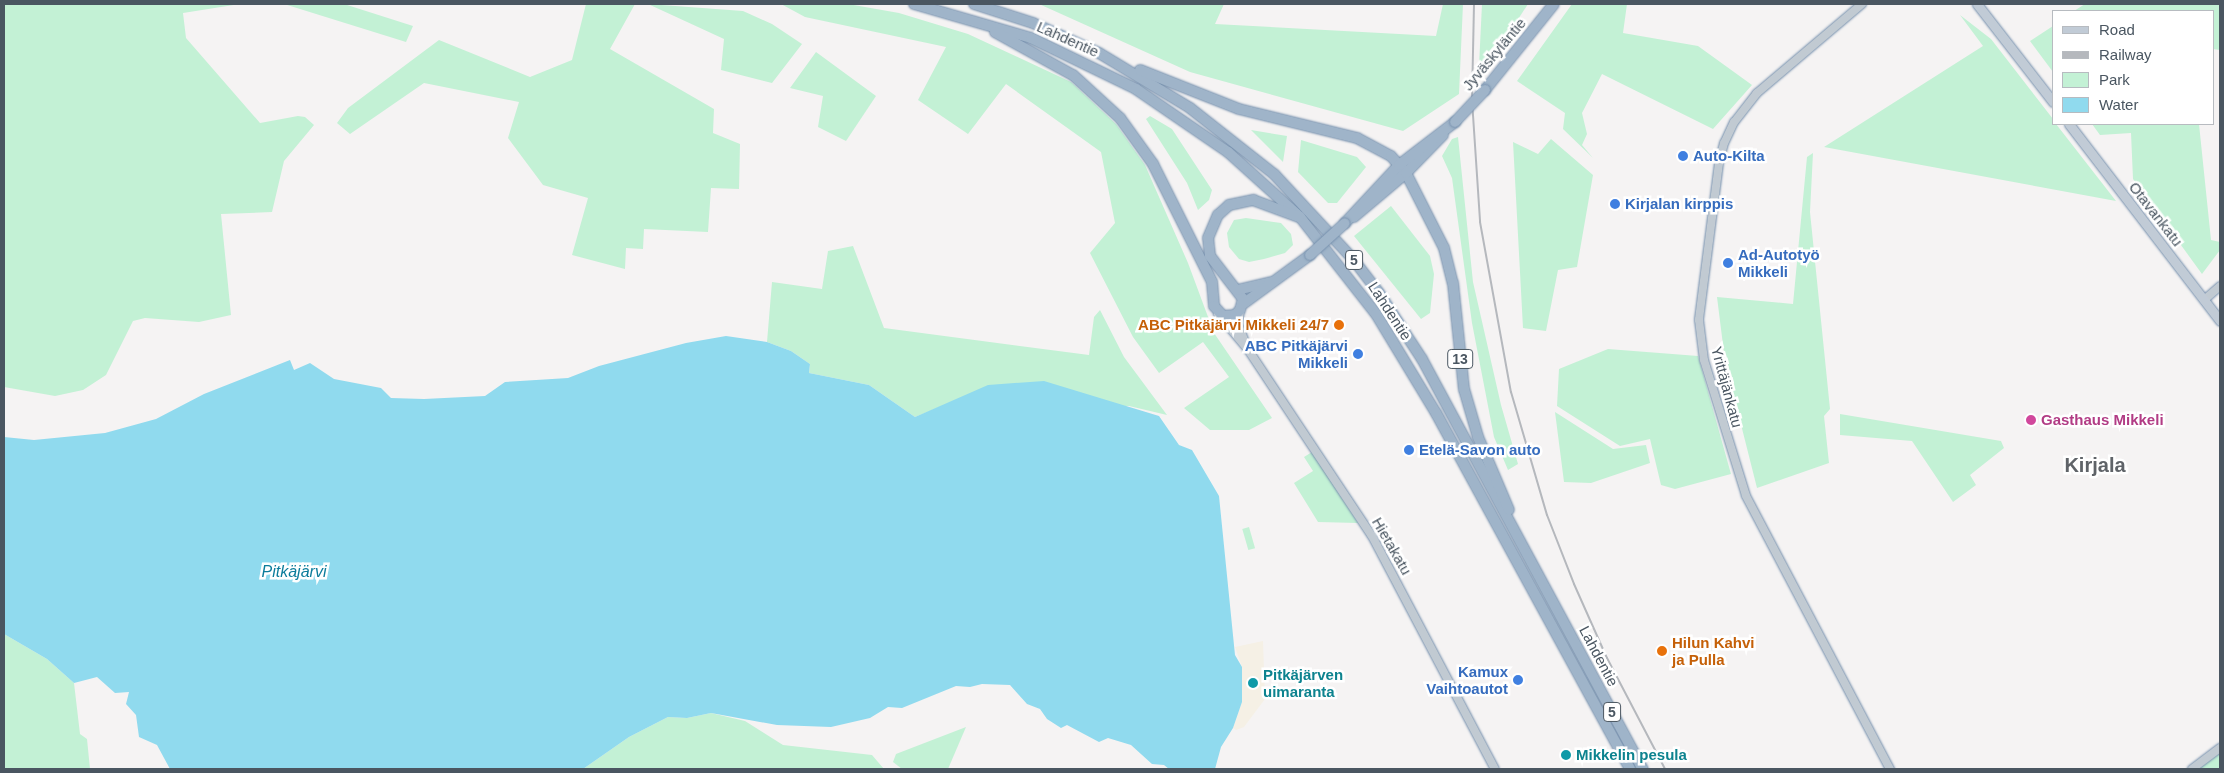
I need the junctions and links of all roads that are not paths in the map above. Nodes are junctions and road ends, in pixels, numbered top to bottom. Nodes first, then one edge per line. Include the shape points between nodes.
1 (914, 4) edge
2 (974, 4) edge
3 (1554, 4) edge
4 (1862, 4) edge
5 (1977, 4) edge
6 (967, 17) junction
7 (1100, 53) junction
8 (2052, 101) edge
9 (2070, 125) edge
10 (1402, 169) junction
11 (1300, 217) junction
12 (1272, 282) junction
13 (2220, 286) edge
14 (1235, 288) junction
15 (2204, 300) junction
16 (1213, 301) junction
17 (1242, 307) junction
18 (1217, 312) junction
19 (2220, 320) edge
20 (1247, 348) junction
21 (1522, 544) junction
22 (2220, 748) edge
23 (1495, 769) edge
24 (1630, 769) edge
25 (1643, 769) edge
26 (1890, 769) edge
27 (2192, 769) edge

1 - 6 highway, Lahdentie / 5
2 - 7 highway, Lahdentie / 5 via 1033,23
3 - 10 highway, Jyväskyläntie, bridge via 1485,90
4 - 26 street, Yrittäjänkatu via 1757,93 1734,122 1719,164 1699,320 1704,360 1746,496
5 - 8 main road
6 - 11 highway, Lahdentie / 5 via 1031,38 1136,89 1228,152
6 - 16 highway via 1060,66 1098,95 1120,118 1141,144 1162,181 1212,282
7 - 10 highway via 1239,110 1357,138 1379,148
7 - 21 highway, Lahdentie / 5 via 1152,82 1239,144 1301,201 1353,259 1422,359
9 - 15 main road, Otavankatu
10 - 12 highway, Jyväskyläntie, bridge via 1310,255
10 - 21 highway, 13 via 1444,248 1453,283 1460,365 1470,414
11 - 14 highway via 1253,200 1237,202 1223,209 1210,229 1208,246 1213,263
11 - 24 highway, Lahdentie / 5 via 1376,314 1431,404
12 - 14 highway, Jyväskyläntie
12 - 17 highway, Jyväskyläntie
13 - 15 street
14 - 16 highway via 1217,291
14 - 17 highway
15 - 19 main road, Otavankatu
16 - 18 highway
17 - 18 highway via 1229,317
17 - 20 street, Hietakatu via 1238,324
18 - 20 street, Hietakatu
20 - 23 street, Hietakatu via 1372,536
21 - 25 highway, Lahdentie / 5
22 - 27 street

